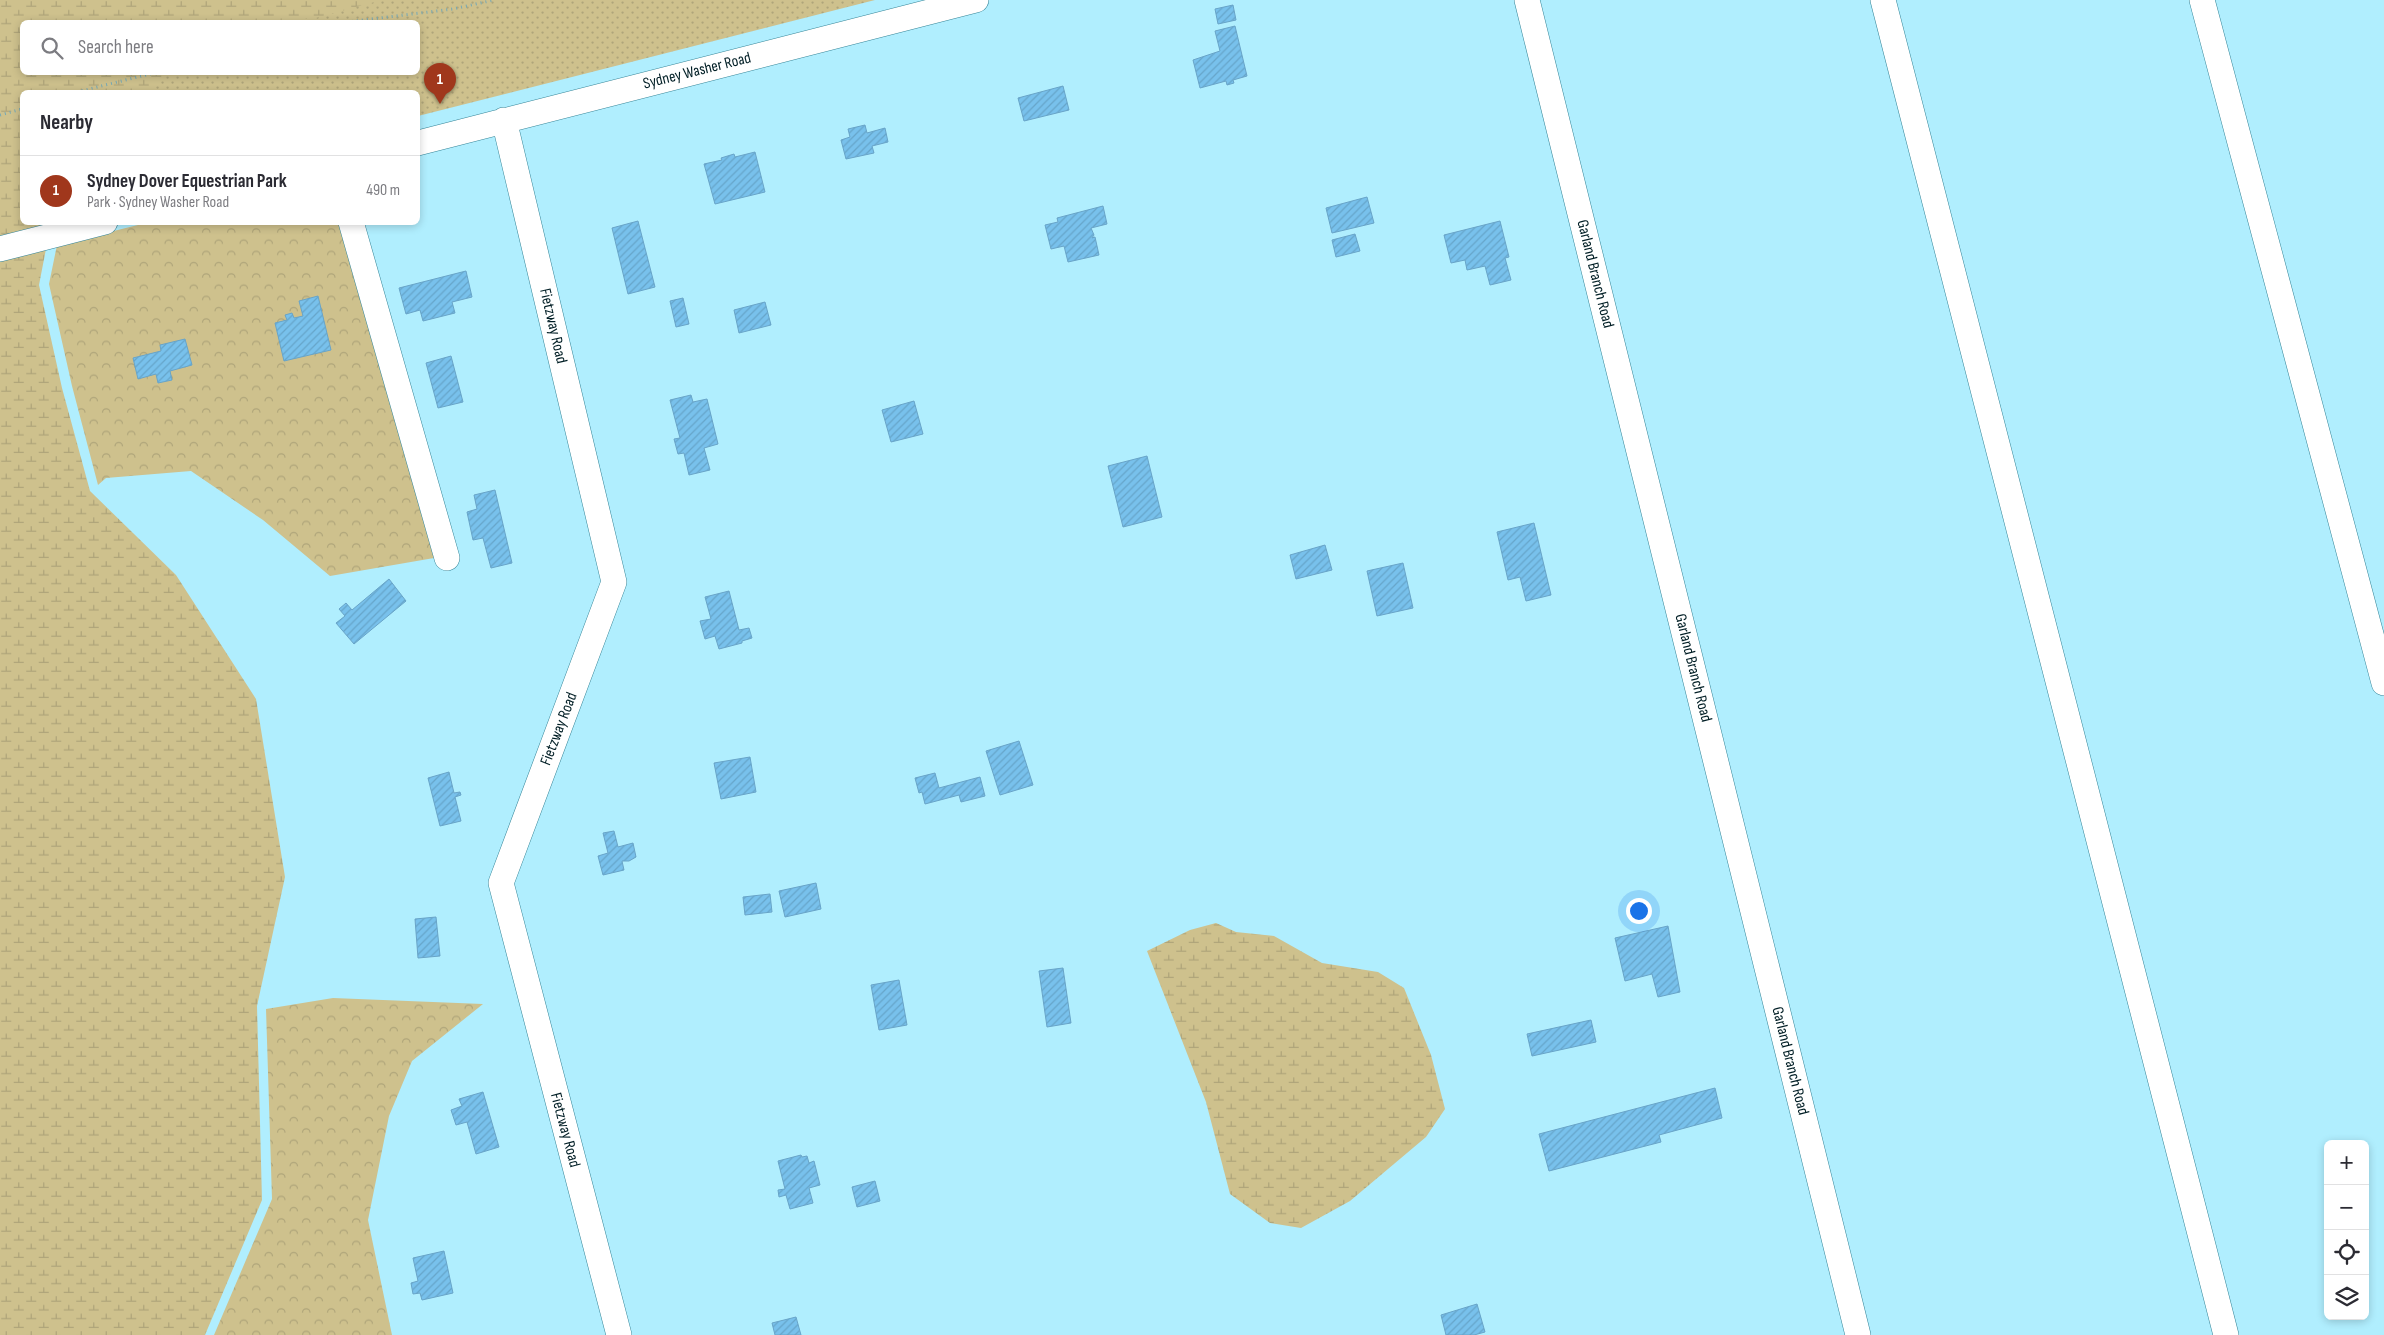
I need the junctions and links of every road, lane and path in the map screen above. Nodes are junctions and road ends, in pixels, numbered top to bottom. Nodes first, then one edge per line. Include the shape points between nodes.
1 (494, 0) edge
2 (976, 0) edge
3 (1528, 0) edge
4 (1883, 0) edge
5 (2202, 0) edge
6 (363, 20) edge
7 (146, 75) edge
8 (85, 90) edge
9 (20, 109) edge
10 (0, 115) edge
11 (504, 120) junction
12 (420, 141) edge
13 (93, 225) edge
14 (352, 225) edge
15 (0, 249) edge
16 (447, 558) dead end
17 (2384, 682) edge
18 (619, 1335) edge
19 (1858, 1335) edge
20 (2226, 1335) edge

1 - 6 path via 453,9
2 - 11 street, Sydney Washer Road
3 - 19 street, Garland Branch Road
4 - 20 street
5 - 17 street
7 - 8 path
9 - 10 path
11 - 12 street, Sydney Washer Road
11 - 18 street, Fietzway Road via 614,582 501,883
13 - 15 street
14 - 16 street

